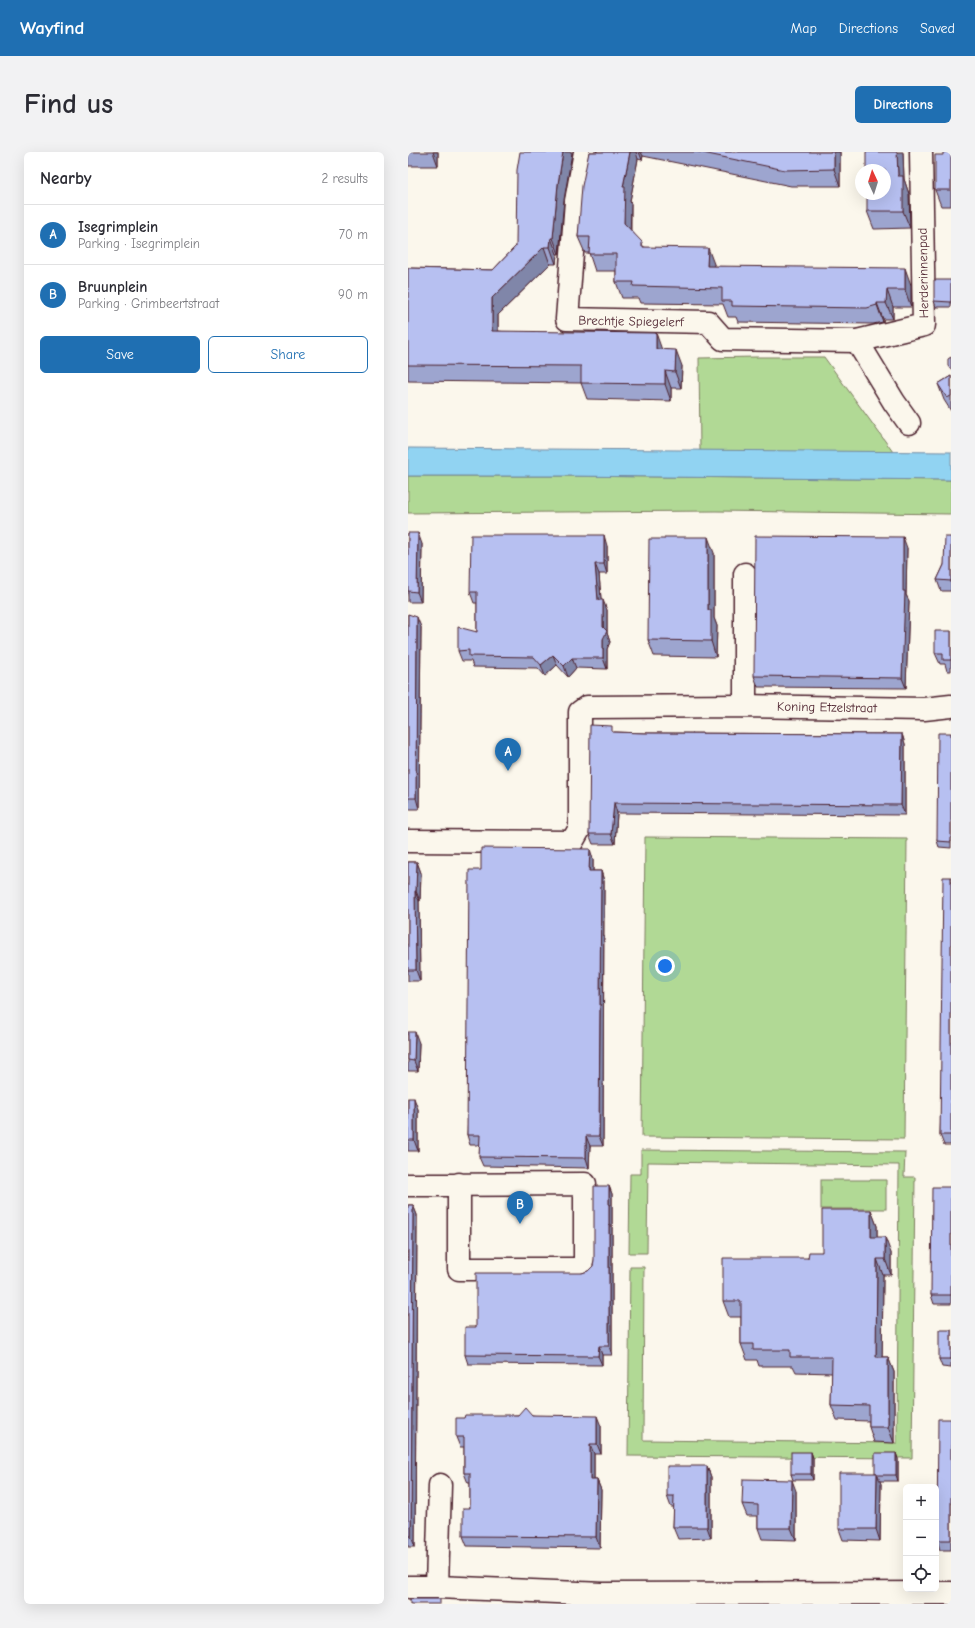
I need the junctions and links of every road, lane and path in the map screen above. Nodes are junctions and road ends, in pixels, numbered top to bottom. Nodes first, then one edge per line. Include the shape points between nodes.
1 (585, 152) edge
2 (921, 152) edge
3 (857, 341) junction
4 (909, 424) dead end
5 (745, 574) dead end
6 (744, 706) junction
7 (951, 706) edge
8 (408, 841) edge
9 (459, 1184) junction
10 (408, 1186) edge
11 (440, 1485) dead end
12 (408, 1587) edge
13 (437, 1587) junction
14 (951, 1593) edge

1 - 3 street, Brechtje Spiegelerf via 576,201 567,319 708,322 724,339
2 - 3 street, Herderinnenpad via 924,325
3 - 4 street
5 - 6 street
6 - 7 street, Koning Etzelstraat via 909,709
6 - 8 street, Koning Etzelstraat via 587,707 580,712 580,828 572,842
9 - 9 street via 585,1184 585,1269 459,1269
9 - 10 street
11 - 13 street
12 - 13 street
13 - 14 street via 603,1594

